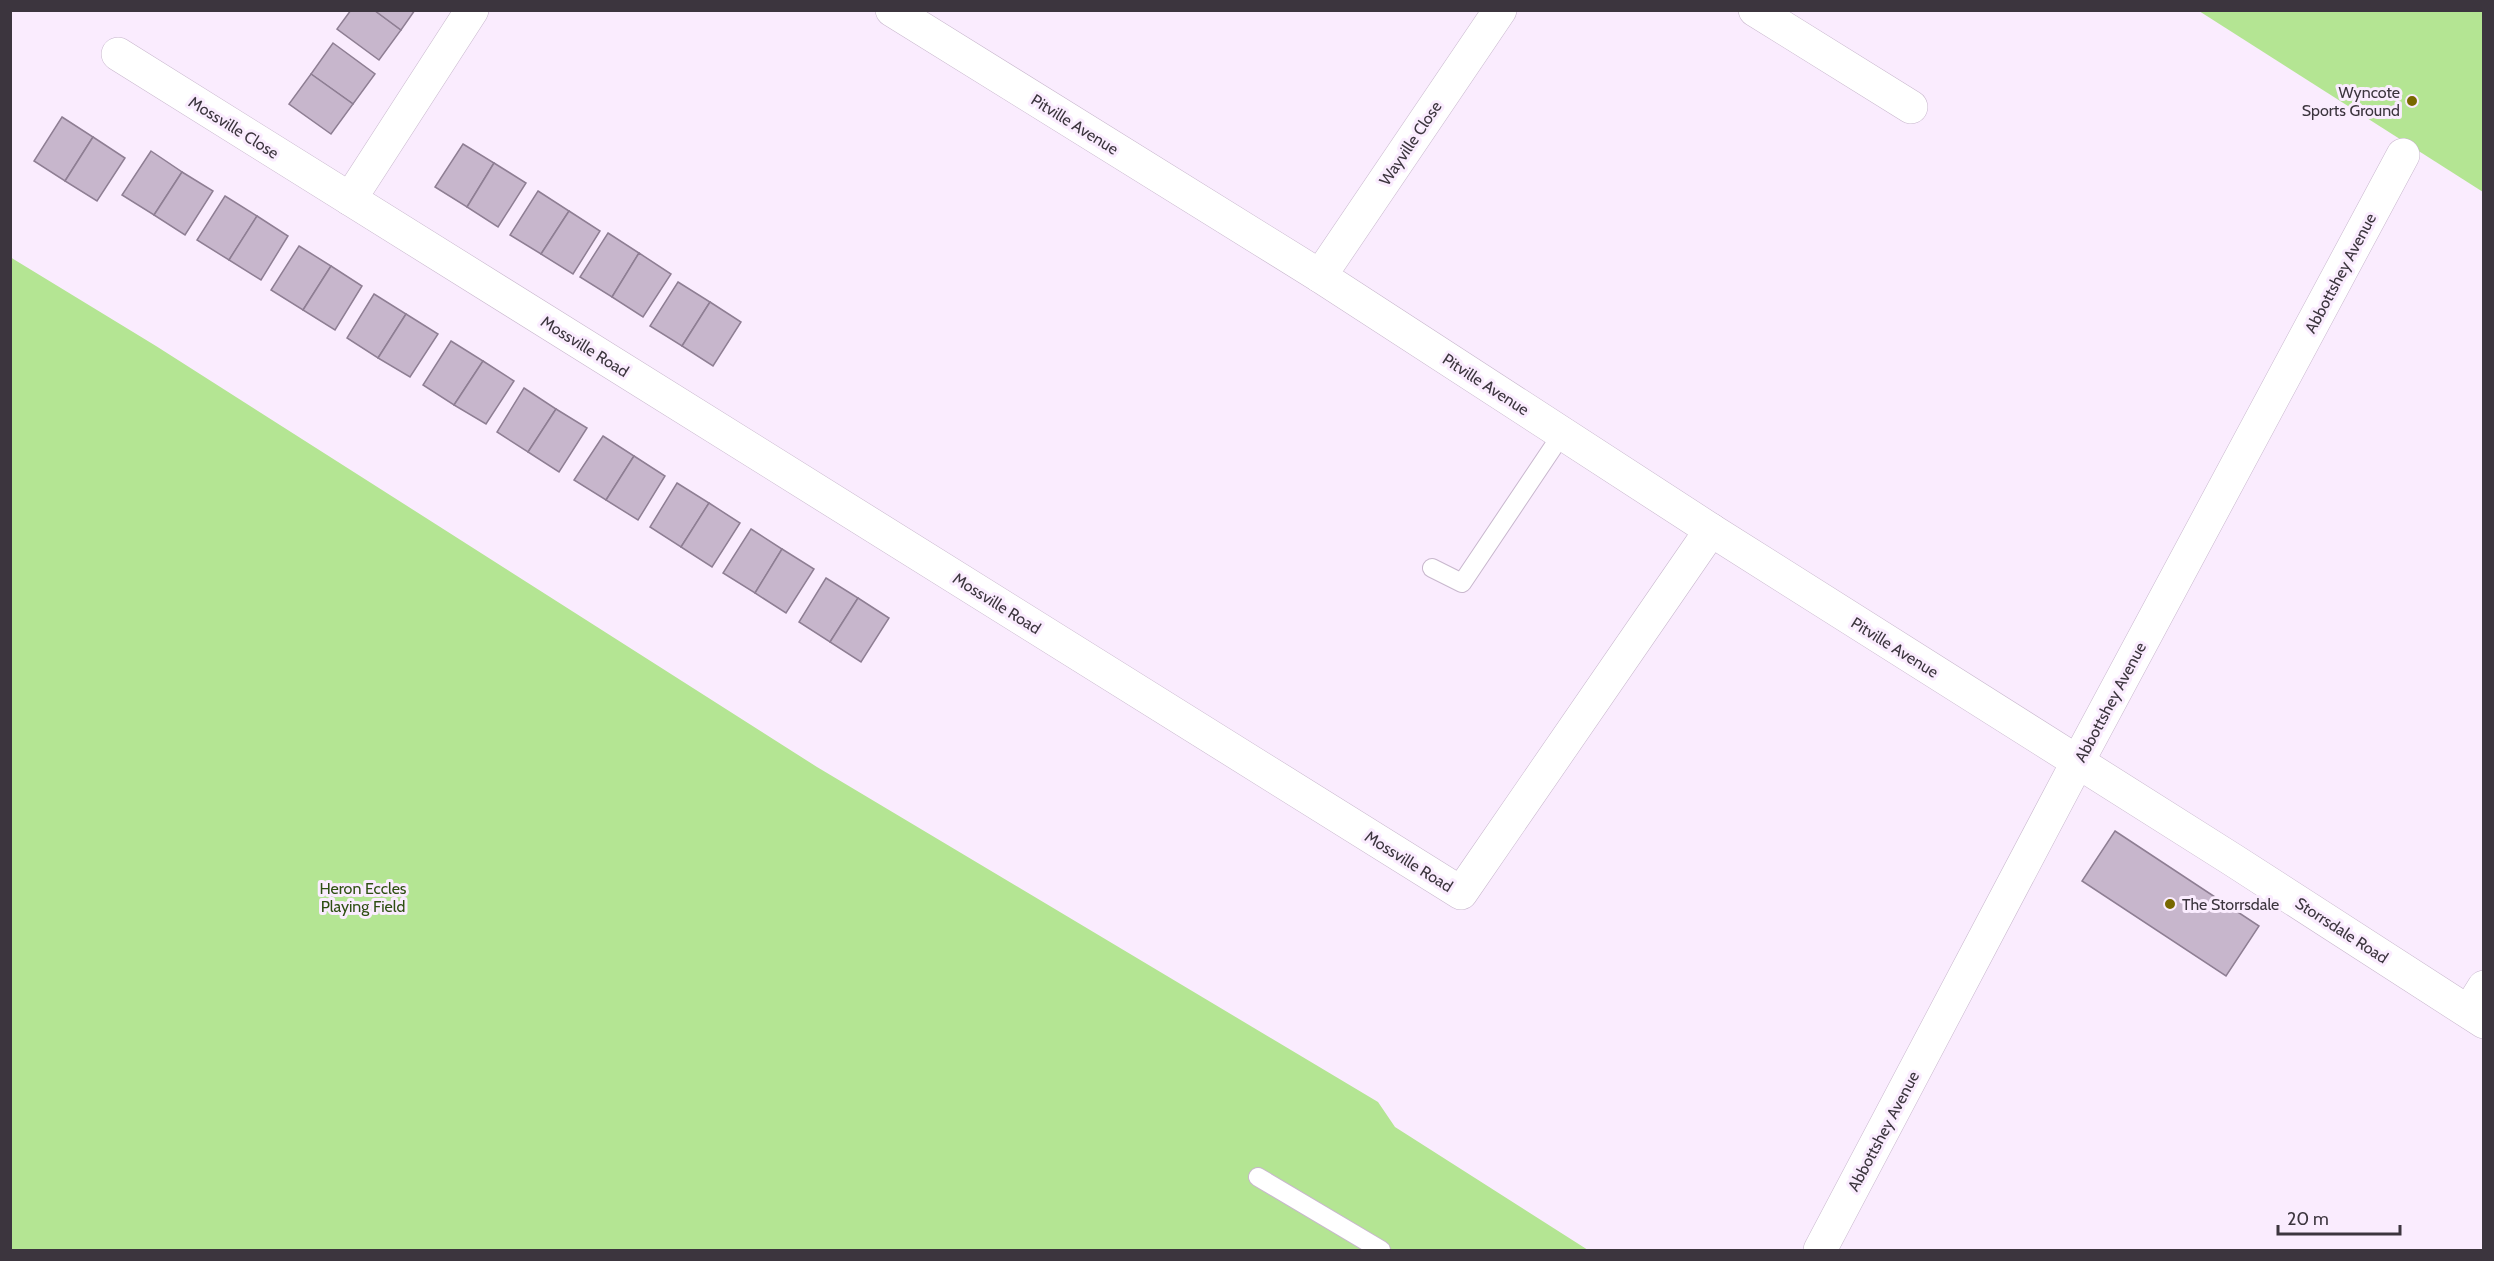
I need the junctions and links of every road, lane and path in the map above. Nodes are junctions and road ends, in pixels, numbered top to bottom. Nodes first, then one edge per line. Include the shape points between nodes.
1 (472, 10) edge
2 (892, 10) edge
3 (1500, 10) edge
4 (1755, 10) edge
5 (118, 54) dead end
6 (1911, 107) dead end
7 (2403, 155) dead end
8 (350, 199) junction
9 (1320, 276) junction
10 (1562, 434) junction
11 (1711, 530) junction
12 (1432, 568) dead end
13 (2077, 763) junction
14 (2479, 1007) edge
15 (1258, 1178) dead end
16 (1382, 1251) edge
17 (1820, 1251) edge

1 - 8 street
2 - 9 street, Pitville Avenue
3 - 9 street, Wayville Close
4 - 6 street
5 - 8 street, Mossville Close
7 - 13 street, Abbottshey Avenue
8 - 11 street, Mossville Road via 1461,893
9 - 10 street, Pitville Avenue
10 - 11 street, Pitville Avenue
10 - 12 lane via 1462,583
11 - 13 street, Pitville Avenue
13 - 14 street, Storrsdale Road
13 - 17 street, Abbottshey Avenue
15 - 16 lane

